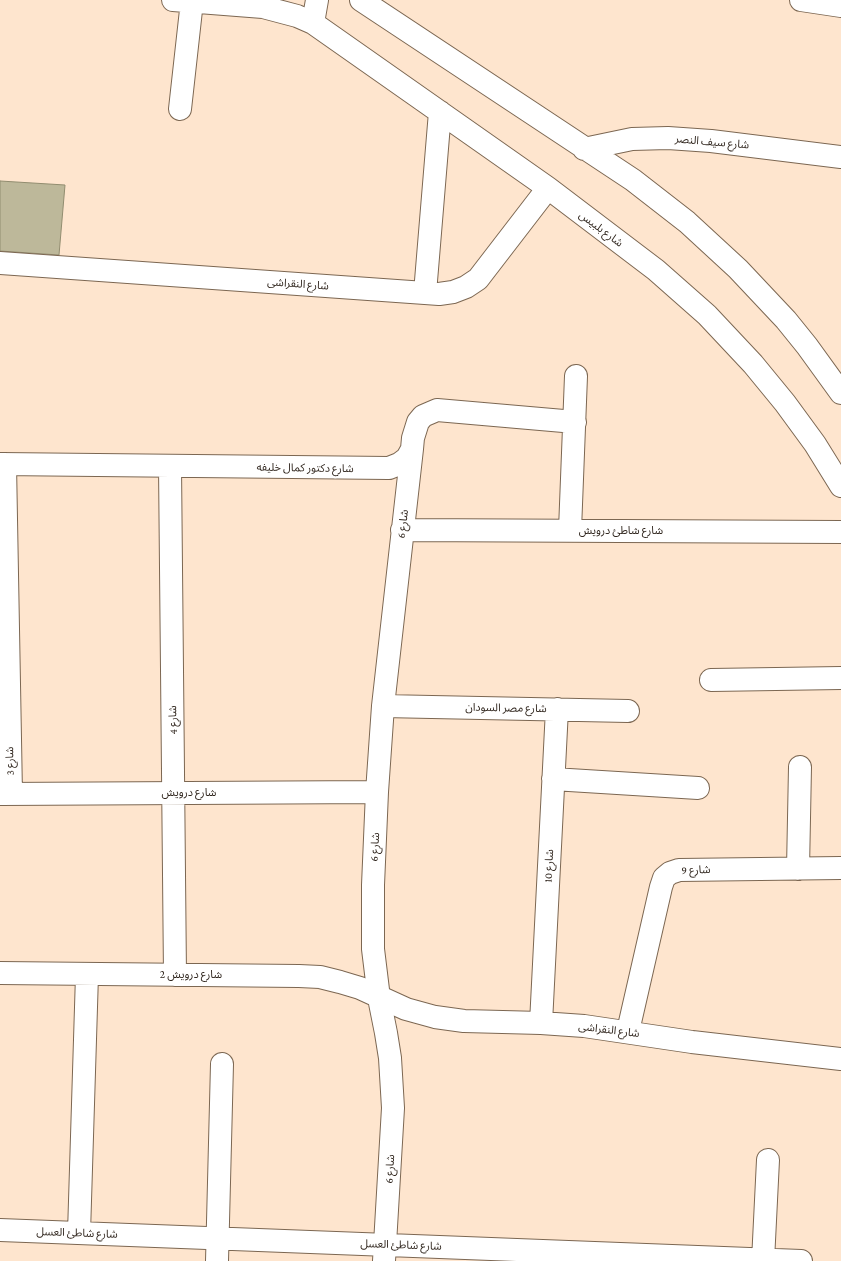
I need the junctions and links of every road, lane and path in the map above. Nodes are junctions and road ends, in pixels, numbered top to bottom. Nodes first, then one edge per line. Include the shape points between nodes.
1 (317, 0) edge
2 (361, 0) edge
3 (801, 0) edge
4 (182, 1) edge
5 (841, 6) edge
6 (313, 23) junction
7 (180, 109) dead end
8 (440, 112) junction
9 (584, 149) junction
10 (841, 157) edge
11 (548, 188) junction
12 (0, 263) edge
13 (425, 293) junction
14 (576, 376) dead end
15 (841, 392) edge
16 (575, 422) junction
17 (412, 449) junction
18 (2, 464) edge
19 (170, 466) junction
20 (841, 486) edge
21 (402, 530) junction
22 (570, 530) junction
23 (841, 532) edge
24 (841, 678) edge
25 (711, 680) dead end
26 (383, 706) junction
27 (557, 709) junction
28 (628, 710) dead end
29 (800, 767) dead end
30 (553, 779) junction
31 (698, 788) dead end
32 (377, 792) junction
33 (5, 794) edge
34 (174, 794) junction
35 (798, 868) junction
36 (841, 868) edge
37 (0, 974) edge
38 (87, 975) junction
39 (175, 975) junction
40 (379, 998) junction
41 (541, 1023) junction
42 (628, 1032) junction
43 (841, 1058) edge
44 (222, 1064) dead end
45 (768, 1160) dead end
46 (0, 1230) edge
47 (79, 1233) junction
48 (217, 1238) junction
49 (385, 1253) edge
50 (763, 1260) edge
51 (217, 1261) edge
52 (801, 1261) edge

1 - 6 street
2 - 9 street
3 - 5 street
4 - 6 street, شارع بلبيس via 263,7
4 - 7 street
6 - 8 street, شارع بلبيس
8 - 11 street, شارع بلبيس
8 - 13 street
9 - 10 street, شارع سيف النصر via 632,139 668,138
9 - 15 street via 633,180 688,222 738,269 786,320
11 - 13 street, شارع النقراشى via 478,279 453,292
11 - 20 street, شارع بلبيس via 656,270 707,315 754,364 785,403
12 - 13 street, شارع النقراشى
14 - 16 street
16 - 17 street via 437,410 423,416 418,422
16 - 22 street
17 - 19 street, شارع دكتور كمال خليفه via 407,458 389,468
17 - 21 street, شارع 6
18 - 19 street, شارع دكتور كمال خليفه
18 - 33 street, شارع 3
19 - 34 street, شارع 4
21 - 22 street, شارع شاطئ درويش
21 - 26 street, شارع 6
22 - 23 street, شارع شاطئ درويش
24 - 25 street
26 - 27 street, شارع مصر السودان
26 - 32 street, شارع 6
27 - 28 street, شارع مصر السودان
27 - 30 street, شارع 10
29 - 35 street
30 - 31 street
30 - 41 street, شارع 10
32 - 34 street, شارع درويش
32 - 40 street, شارع 6 via 372,920
33 - 34 street, شارع درويش
34 - 39 street, شارع 4
35 - 36 street, شارع 9
35 - 42 street, شارع 9 via 679,870 664,878
37 - 38 street, شارع درويش 2
38 - 39 street, شارع درويش 2
38 - 47 street
39 - 40 street, شارع درويش 2 via 320,977 360,988
40 - 41 street, شارع النقراشى via 435,1017 464,1021
40 - 49 street, شارع 6 via 389,1052 393,1108
41 - 42 street, شارع النقراشى
42 - 43 street, شارع النقراشى via 692,1042
44 - 48 street
45 - 50 street
46 - 47 street, شارع شاطئ العسل
47 - 48 street, شارع شاطئ العسل
48 - 49 street, شارع شاطئ العسل
48 - 51 street
49 - 50 street, شارع شاطئ العسل
50 - 52 street, شارع شاطئ العسل

